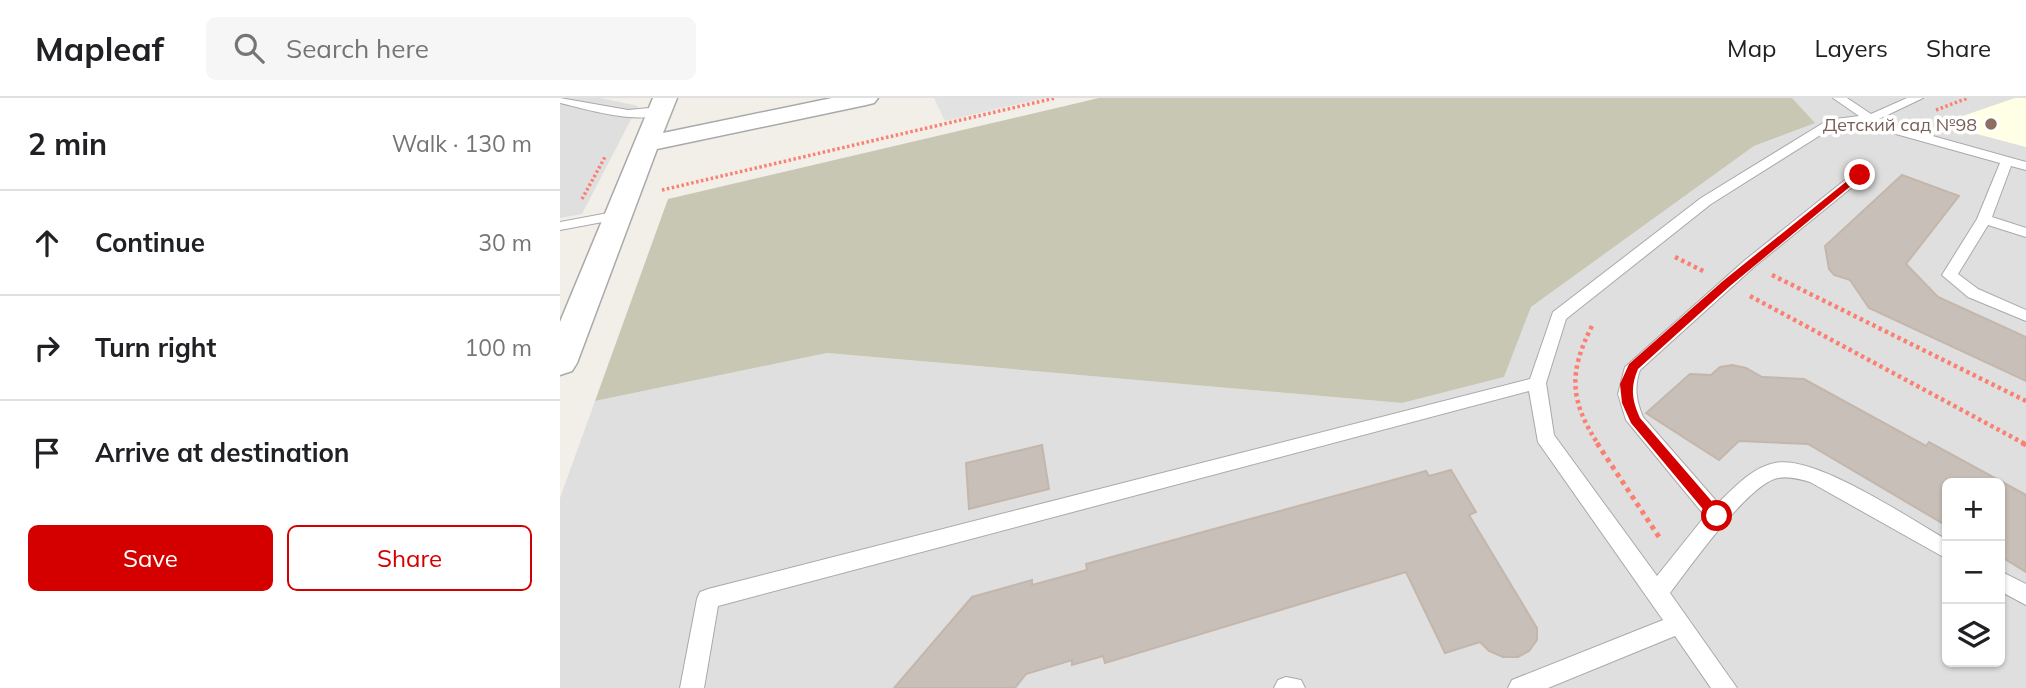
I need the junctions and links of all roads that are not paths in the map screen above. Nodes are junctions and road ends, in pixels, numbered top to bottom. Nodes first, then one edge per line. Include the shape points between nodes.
1 (866, 98) edge
2 (1839, 98) edge
3 (1917, 98) edge
4 (560, 100) edge
5 (662, 104) edge
6 (1871, 118) junction
7 (646, 144) junction
8 (2007, 161) junction
9 (2026, 166) edge
10 (1860, 175) dead end
11 (621, 207) junction
12 (1984, 219) junction
13 (564, 225) edge
14 (2026, 233) edge
15 (2026, 316) edge
16 (560, 363) edge
17 (1537, 383) junction
18 (1717, 516) junction
19 (1942, 547) edge
20 (2005, 583) edge
21 (1657, 593) junction
22 (2026, 595) edge
23 (1679, 624) junction
24 (692, 688) edge
25 (1286, 688) edge
26 (1293, 688) edge
27 (1520, 688) edge
28 (1725, 688) edge

1 - 7 street
2 - 6 lane
3 - 6 lane
4 - 5 lane via 628,114
5 - 7 street
6 - 8 lane via 1882,127
6 - 17 lane via 1832,123 1782,152 1706,201 1559,316
7 - 11 street
8 - 9 lane
8 - 12 lane
10 - 18 lane via 1749,264 1633,367 1626,384 1635,420
11 - 13 lane
11 - 16 street
12 - 14 lane
12 - 15 lane via 1950,275 1973,293
17 - 21 lane via 1545,437
17 - 24 lane via 708,599
18 - 19 lane via 1761,476 1795,470 1816,476
18 - 21 lane
20 - 22 lane
21 - 23 lane
23 - 27 lane
23 - 28 lane
25 - 26 lane

